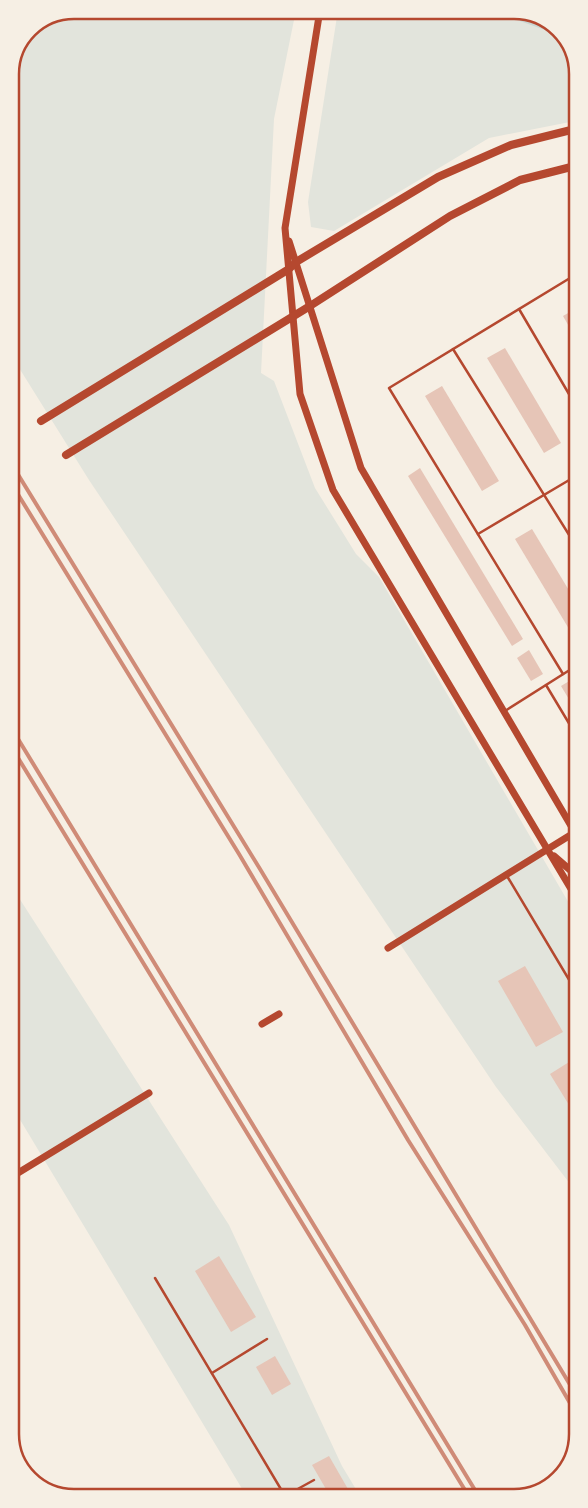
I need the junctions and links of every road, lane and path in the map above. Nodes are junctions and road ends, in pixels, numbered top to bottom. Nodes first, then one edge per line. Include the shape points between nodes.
1 (319, 19) edge
2 (569, 131) edge
3 (569, 168) edge
4 (285, 228) junction
5 (296, 262) junction
6 (289, 269) junction
7 (569, 279) edge
8 (310, 306) junction
9 (519, 309) junction
10 (293, 316) junction
11 (453, 349) junction
12 (569, 394) edge
13 (40, 421) dead end
14 (66, 455) dead end
15 (569, 480) edge
16 (544, 494) junction
17 (478, 534) junction
18 (569, 535) edge
19 (569, 671) edge
20 (564, 674) junction
21 (546, 685) junction
22 (504, 711) junction
23 (569, 723) edge
24 (569, 821) edge
25 (569, 838) edge
26 (548, 851) junction
27 (569, 869) edge
28 (507, 875) junction
29 (569, 886) edge
30 (388, 948) dead end
31 (569, 980) edge
32 (279, 1014) dead end
33 (262, 1024) dead end
34 (149, 1093) dead end
35 (19, 1172) edge
36 (155, 1278) dead end
37 (267, 1339) dead end
38 (212, 1373) junction
39 (314, 1480) dead end
40 (281, 1489) edge
41 (298, 1489) edge

1 - 4 street
2 - 5 main road via 511,145 438,177
3 - 8 main road via 520,180 450,216
4 - 5 street
4 - 6 street
5 - 6 main road
5 - 8 street
6 - 10 street
6 - 13 main road
7 - 9 lane
8 - 10 main road
8 - 22 street via 361,468
9 - 11 lane
9 - 12 lane
10 - 14 main road
10 - 26 street via 300,394 333,490
11 - 16 lane
11 - 17 lane via 389,388
15 - 16 lane
16 - 17 lane
16 - 18 lane
17 - 20 lane
19 - 20 lane
20 - 21 lane
21 - 22 lane
21 - 23 lane
22 - 24 street
25 - 26 street
26 - 27 street
26 - 28 street
26 - 29 street
28 - 30 street
28 - 31 lane
32 - 33 street
34 - 35 street
36 - 38 lane
37 - 38 lane
38 - 40 lane
39 - 41 lane

